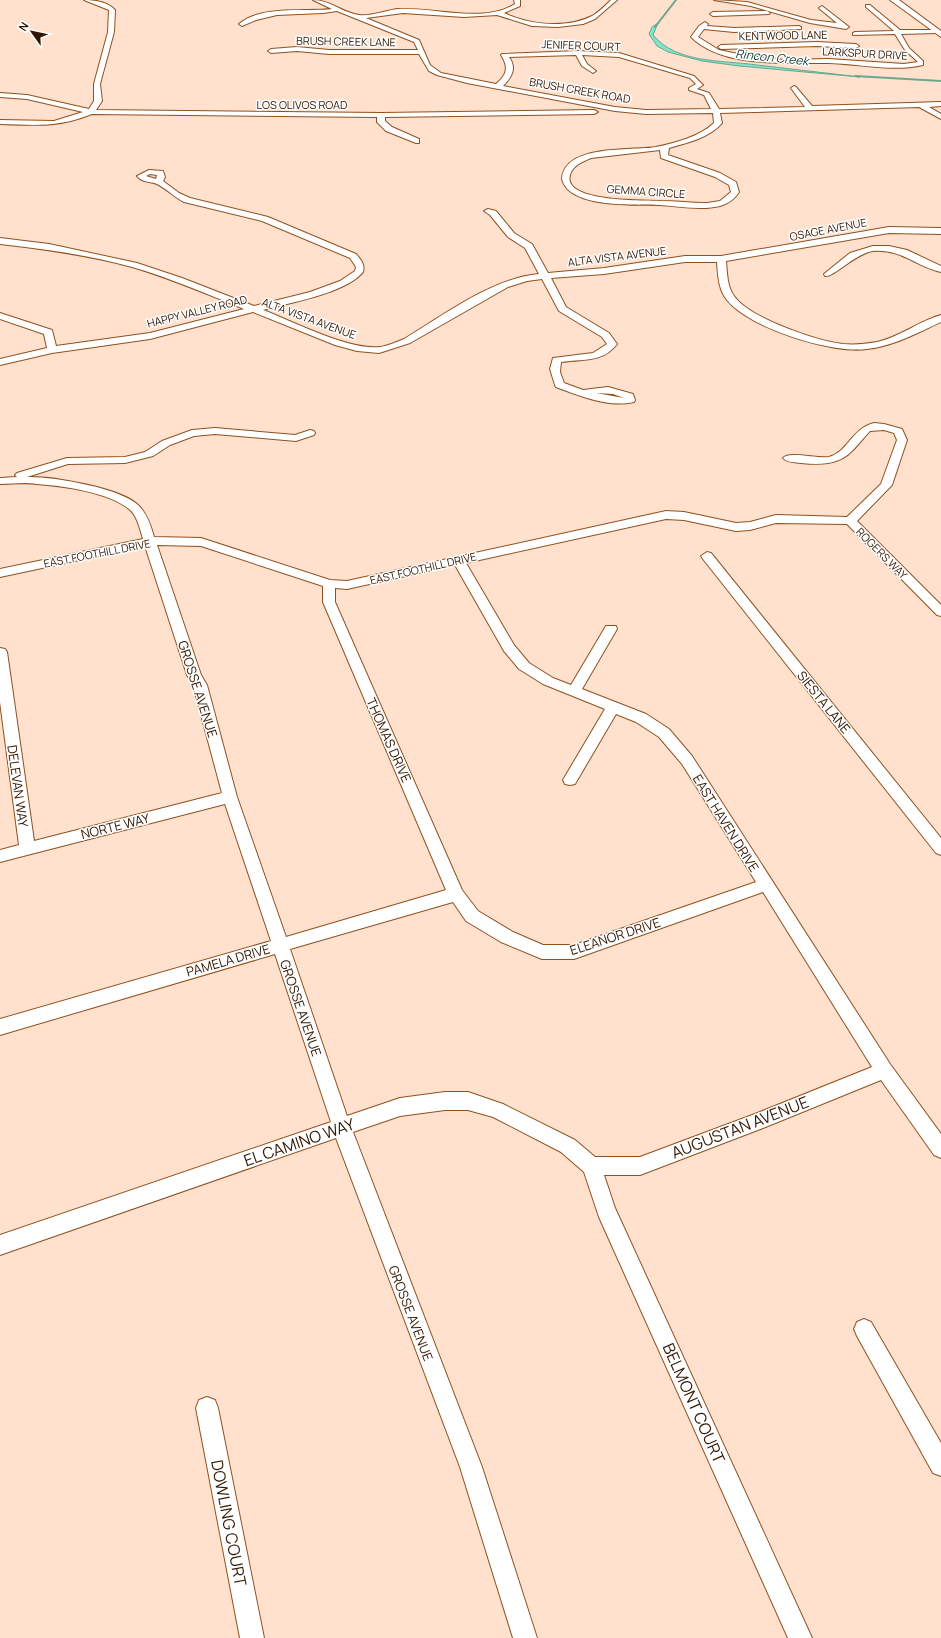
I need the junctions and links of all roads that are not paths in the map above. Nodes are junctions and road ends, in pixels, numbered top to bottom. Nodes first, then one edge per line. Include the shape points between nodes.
1 (87, 0) edge
2 (316, 0) edge
3 (517, 0) edge
4 (614, 0) edge
5 (717, 0) edge
6 (894, 0) edge
7 (904, 0) edge
8 (868, 6) dead end
9 (822, 8) dead end
10 (339, 9) junction
11 (498, 13) junction
12 (778, 13) junction
13 (713, 14) dead end
14 (360, 17) junction
15 (800, 20) junction
16 (242, 24) dead end
17 (844, 25) junction
18 (799, 28) junction
19 (940, 31) edge
20 (805, 33) dead end
21 (898, 33) junction
22 (856, 35) junction
23 (811, 38) dead end
24 (816, 44) junction
25 (856, 46) junction
26 (710, 48) junction
27 (271, 50) dead end
28 (421, 52) junction
29 (861, 52) dead end
30 (578, 53) junction
31 (866, 57) dead end
32 (871, 63) junction
33 (593, 71) dead end
34 (497, 87) junction
35 (794, 88) dead end
36 (0, 95) edge
37 (941, 104) edge
38 (921, 105) junction
39 (606, 108) junction
40 (810, 108) junction
41 (716, 111) junction
42 (90, 112) junction
43 (381, 114) junction
44 (941, 116) edge
45 (0, 122) edge
46 (416, 141) dead end
47 (667, 146) junction
48 (645, 151) junction
49 (664, 156) junction
50 (160, 182) dead end
51 (488, 211) dead end
52 (941, 231) edge
53 (0, 241) edge
54 (721, 259) junction
55 (941, 269) edge
56 (828, 274) dead end
57 (545, 276) junction
58 (253, 310) junction
59 (0, 316) edge
60 (941, 318) edge
61 (52, 350) junction
62 (0, 362) edge
63 (586, 392) dead end
64 (310, 433) dead end
65 (789, 458) dead end
66 (2, 481) edge
67 (850, 521) junction
68 (151, 541) junction
69 (707, 556) dead end
70 (458, 560) junction
71 (0, 573) edge
72 (329, 584) junction
73 (941, 612) edge
74 (610, 629) dead end
75 (0, 652) edge
76 (572, 692) junction
77 (613, 707) junction
78 (570, 780) dead end
79 (230, 797) junction
80 (27, 848) junction
81 (941, 849) edge
82 (0, 856) edge
83 (765, 886) junction
84 (456, 894) junction
85 (280, 944) junction
86 (0, 1027) edge
87 (884, 1070) junction
88 (342, 1128) junction
89 (941, 1149) edge
90 (592, 1166) junction
91 (0, 1245) edge
92 (864, 1329) dead end
93 (207, 1408) dead end
94 (941, 1465) edge
95 (252, 1638) edge
96 (525, 1638) edge
97 (800, 1638) edge

1 - 42 street via 112,10 111,32 97,84 98,101
2 - 10 street, BRUSH CREEK ROAD
3 - 11 street via 515,7
4 - 11 street via 592,19 571,24 526,23
5 - 12 street via 756,5
6 - 19 main road
7 - 19 main road
8 - 21 street
9 - 17 street
10 - 14 street, BRUSH CREEK ROAD
10 - 16 street via 271,12 258,15
11 - 14 street via 467,15 403,11
12 - 13 street
12 - 15 street
14 - 28 street, BRUSH CREEK ROAD via 412,38 417,41
15 - 17 street via 832,26
15 - 18 street via 795,23
17 - 22 street
18 - 20 street
18 - 26 street, LARKSPUR DRIVE via 744,30 703,25 694,37
19 - 21 street
21 - 22 street
21 - 32 street, LARKSPUR DRIVE via 907,49 921,64 911,66
22 - 25 street
23 - 24 street
24 - 25 street, KENTWOOD LANE
24 - 26 street, KENTWOOD LANE
25 - 29 street
26 - 32 street, LARKSPUR DRIVE via 733,56 784,62
27 - 28 street, BRUSH CREEK LANE
28 - 34 street, BRUSH CREEK ROAD via 427,65 434,72
30 - 33 street via 584,65
30 - 34 street, JENIFER COURT via 504,55 509,60 510,74 507,80
30 - 41 street, JENIFER COURT via 619,55 692,77 700,85 691,90 707,94
31 - 32 street
34 - 39 street, BRUSH CREEK ROAD
35 - 40 street
36 - 42 street, LOS OLIVOS ROAD via 27,97
37 - 38 street, BRUSH CREEK ROAD
38 - 40 street, BRUSH CREEK ROAD
38 - 44 street
39 - 41 street, BRUSH CREEK ROAD via 646,112
39 - 43 street, LOS OLIVOS ROAD via 596,112
40 - 41 street, BRUSH CREEK ROAD
41 - 47 street, GEMMA CIRCLE via 718,123 715,127 703,134
42 - 43 street, LOS OLIVOS ROAD via 198,115
42 - 45 street via 54,123
43 - 46 street via 381,122 388,130
47 - 48 street, GEMMA CIRCLE
47 - 49 street
48 - 49 street, GEMMA CIRCLE
48 - 49 street, GEMMA CIRCLE via 605,153 588,157 568,168 566,182 575,191 600,200 703,206 725,202 733,197 735,188 728,180
50 - 58 street, HAPPY VALLEY ROAD via 187,200 265,219 343,251 358,262 359,272 343,283
51 - 57 street via 493,213 512,235 529,246
52 - 54 street, OSAGE AVENUE via 889,230
53 - 58 street, ALTA VISTA AVENUE via 56,248 134,265
54 - 57 street, ALTA VISTA AVENUE via 685,260
54 - 60 street via 725,288 738,306 759,318 815,341 843,347 877,345
55 - 56 street via 922,263 909,254 878,248 864,250 851,256
57 - 58 street, ALTA VISTA AVENUE via 526,278 505,285 407,341 379,350 338,343
57 - 63 street via 562,308 606,335 612,344 609,350 598,355 566,357 554,364 560,384
58 - 61 street, HAPPY VALLEY ROAD via 150,336
59 - 61 street via 49,332
61 - 62 street, HAPPY VALLEY ROAD
64 - 66 street via 296,438 215,431 192,433 166,443 149,454 125,460 67,461
65 - 67 street, ROGERS WAY via 836,458 866,429 877,426 898,431 902,440 886,485
66 - 68 street, GROSSE AVENUE via 36,480 75,486 117,497 134,507 144,521
67 - 70 street, EAST FOOTHILL DRIVE via 776,519 736,527 684,516 666,515
67 - 73 street, ROGERS WAY
68 - 71 street, EAST FOOTHILL DRIVE
68 - 72 street, EAST FOOTHILL DRIVE via 201,542
68 - 79 street, GROSSE AVENUE via 194,674 200,685
69 - 81 street, SIESTA LANE
70 - 72 street, EAST FOOTHILL DRIVE via 348,585
70 - 76 street, EAST HAVEN DRIVE via 509,648 524,666
72 - 84 street, THOMAS DRIVE via 329,602
74 - 76 street
75 - 80 street, DELEVAN WAY
76 - 77 street, EAST HAVEN DRIVE
77 - 78 street
77 - 83 street, EAST HAVEN DRIVE via 640,718 664,733 687,760
79 - 80 street, NORTE WAY
79 - 85 street, GROSSE AVENUE
80 - 82 street, NORTE WAY
83 - 84 street, ELEANOR DRIVE via 574,952 542,952 507,937 472,916
83 - 87 street, EAST HAVEN DRIVE
84 - 85 street, PAMELA DRIVE
85 - 86 street, PAMELA DRIVE
85 - 88 street, GROSSE AVENUE
87 - 89 street, EAST HAVEN DRIVE
87 - 90 street, AUGUSTAN AVENUE via 640,1166
88 - 90 street, EL CAMINO WAY via 400,1108 444,1101 468,1101 497,1110 568,1146
88 - 91 street, EL CAMINO WAY
88 - 96 street, GROSSE AVENUE via 359,1179 471,1467
90 - 97 street, BELMONT COURT via 606,1210
92 - 94 street
93 - 95 street, DOWLING COURT

